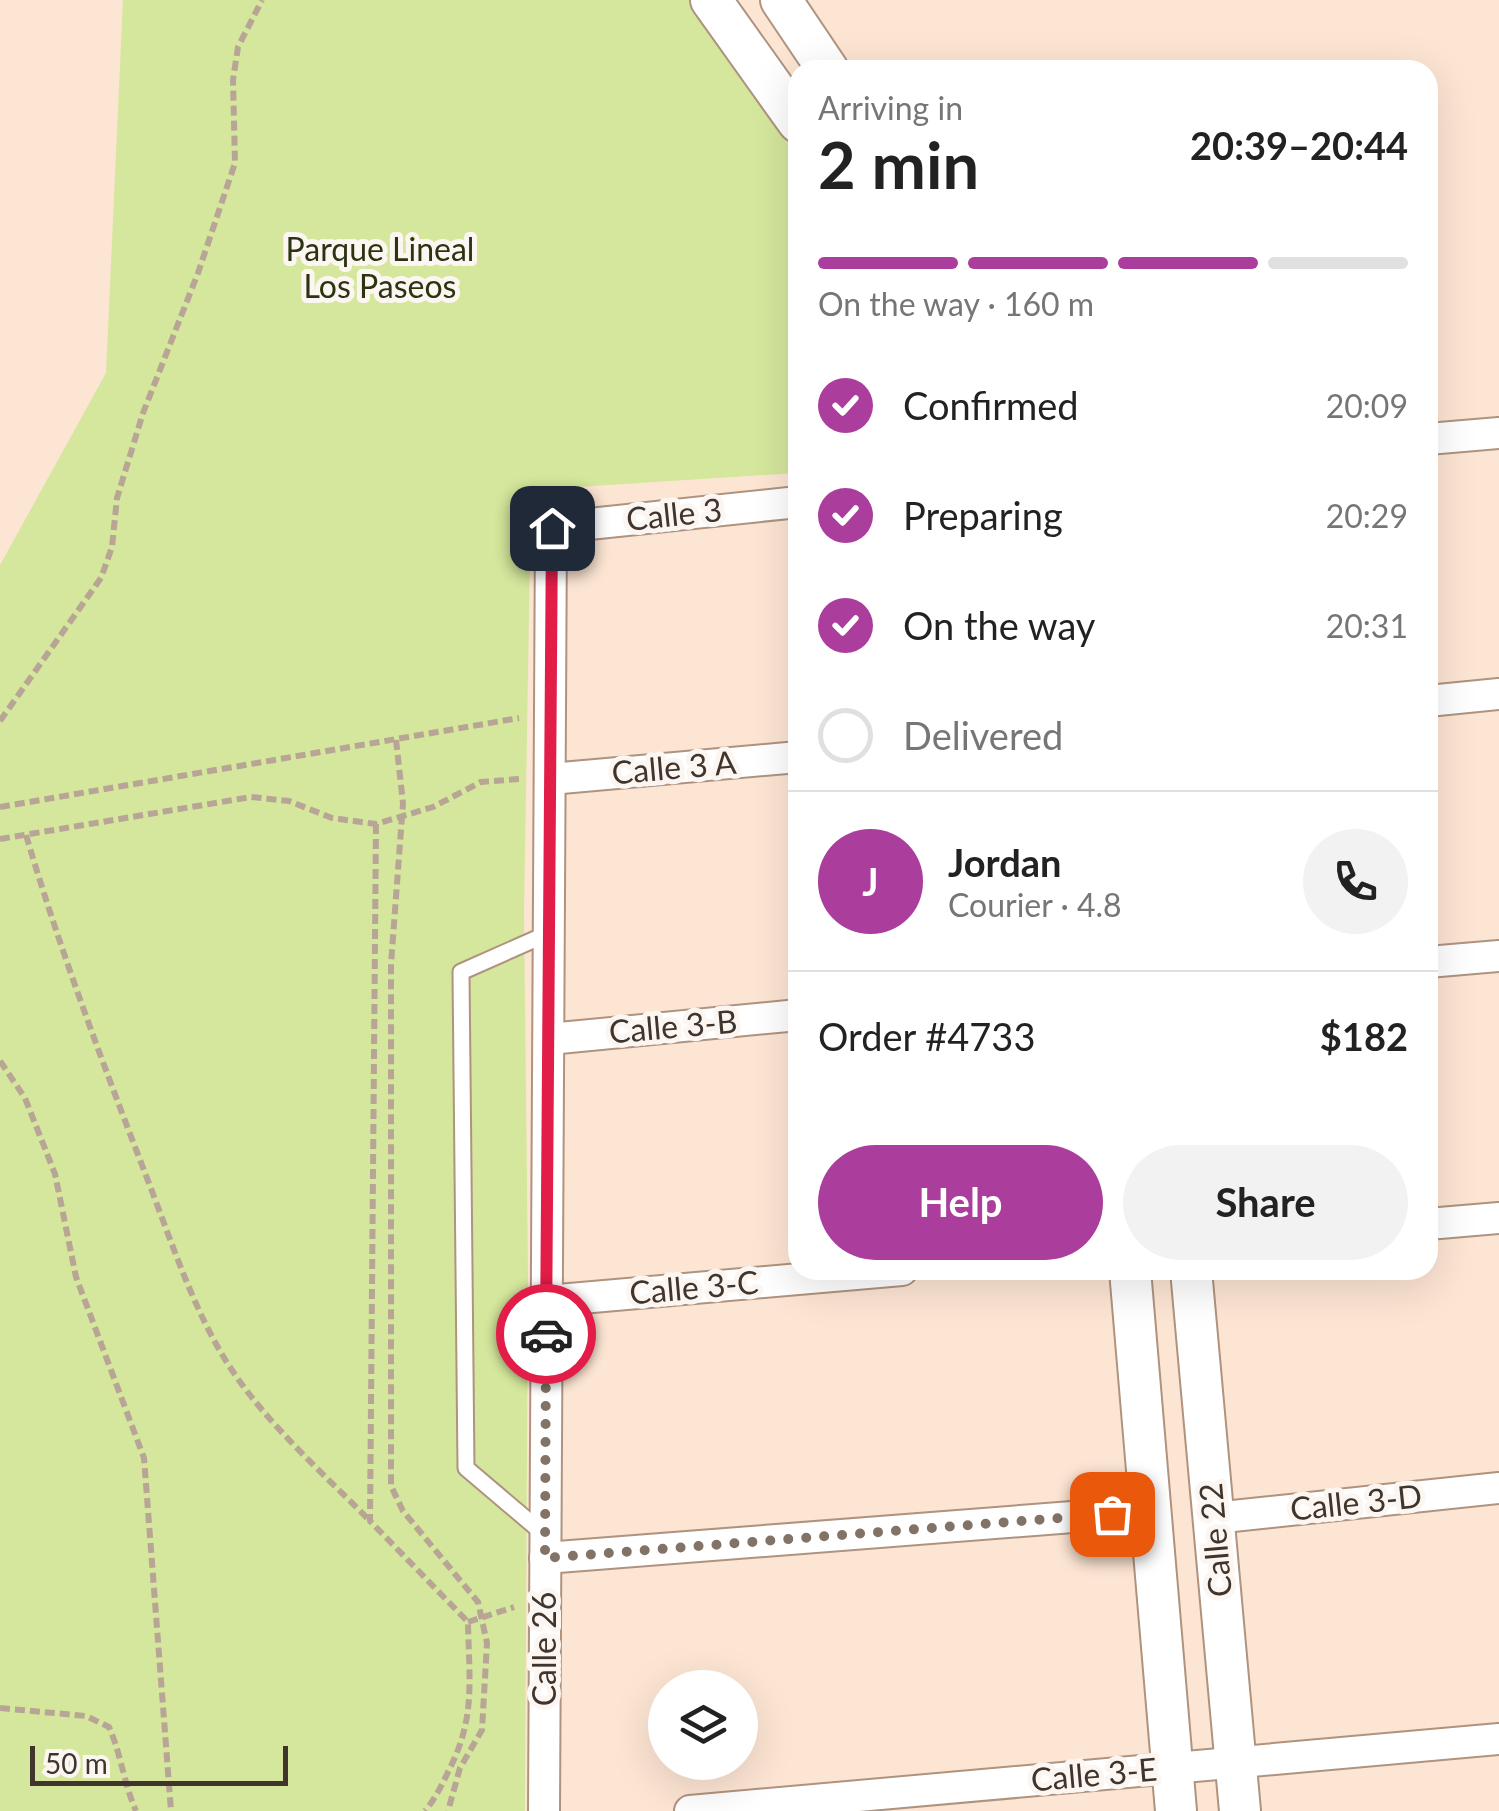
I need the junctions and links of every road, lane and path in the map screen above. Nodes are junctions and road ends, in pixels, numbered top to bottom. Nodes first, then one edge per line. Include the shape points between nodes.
1 (262, 0) edge
2 (712, 0) edge
3 (781, 0) edge
4 (821, 60) edge
5 (788, 108) edge
6 (1499, 433) edge
7 (1438, 438) edge
8 (788, 503) edge
9 (552, 528) joint
10 (1499, 694) edge
11 (1438, 699) edge
12 (550, 713) junction
13 (0, 721) edge
14 (396, 740) junction
15 (788, 758) edge
16 (550, 775) junction
17 (0, 807) edge
18 (402, 817) junction
19 (376, 824) junction
20 (26, 835) junction
21 (0, 840) edge
22 (549, 934) junction
23 (1499, 956) edge
24 (1438, 961) edge
25 (788, 1016) edge
26 (548, 1039) junction
27 (0, 1061) edge
28 (1499, 1218) edge
29 (1438, 1223) edge
30 (788, 1280) edge
31 (1131, 1280) edge
32 (1192, 1280) edge
33 (546, 1301) junction
34 (1499, 1488) edge
35 (1150, 1511) junction
36 (1214, 1518) junction
37 (370, 1520) junction
38 (545, 1546) junction
39 (545, 1596) junction
40 (482, 1618) junction
41 (468, 1622) junction
42 (0, 1708) edge
43 (1499, 1739) edge
44 (1236, 1762) junction
45 (1172, 1768) junction
46 (136, 1811) edge
47 (171, 1811) edge
48 (424, 1811) edge
49 (448, 1811) edge
50 (544, 1811) edge
51 (690, 1811) edge
52 (1176, 1811) edge
53 (1240, 1811) edge

1 - 13 path via 238,47 235,163 143,414 102,578
2 - 5 street
3 - 4 street
6 - 7 street
8 - 9 street, Calle 3
9 - 12 street, Calle 26
10 - 11 street
12 - 14 path
12 - 16 street, Calle 26
14 - 17 path
14 - 18 path
15 - 16 street, Calle 3 A
16 - 18 path via 481,782
16 - 22 street, Calle 26
18 - 19 path
18 - 40 path via 391,964 391,1486 402,1511 478,1602
19 - 20 path via 252,797
19 - 37 path
20 - 21 path
20 - 37 path via 104,1066 214,1342 276,1426
22 - 26 street, Calle 26
22 - 38 lane via 461,972 466,1468
23 - 24 street
25 - 26 street, Calle 3-B
26 - 33 street, Calle 26
27 - 47 path via 25,1098 55,1174 76,1276 144,1458
28 - 29 street
30 - 33 street, Calle 3-C
31 - 35 street, Calle 22
32 - 36 street, Calle 22
33 - 38 street, Calle 26
34 - 36 street, Calle 3-D
35 - 38 street
35 - 45 street, Calle 22
36 - 44 street, Calle 22
37 - 41 path
38 - 39 street, Calle 26
39 - 40 path
39 - 50 street, Calle 26
40 - 41 path
40 - 49 path via 482,1730 460,1768
41 - 48 path via 470,1714 461,1746
42 - 46 path via 86,1716 108,1727
43 - 44 street, Calle 3-E
44 - 45 street, Calle 3-E
44 - 53 street, Calle 22
45 - 51 street, Calle 3-E
45 - 52 street, Calle 22

